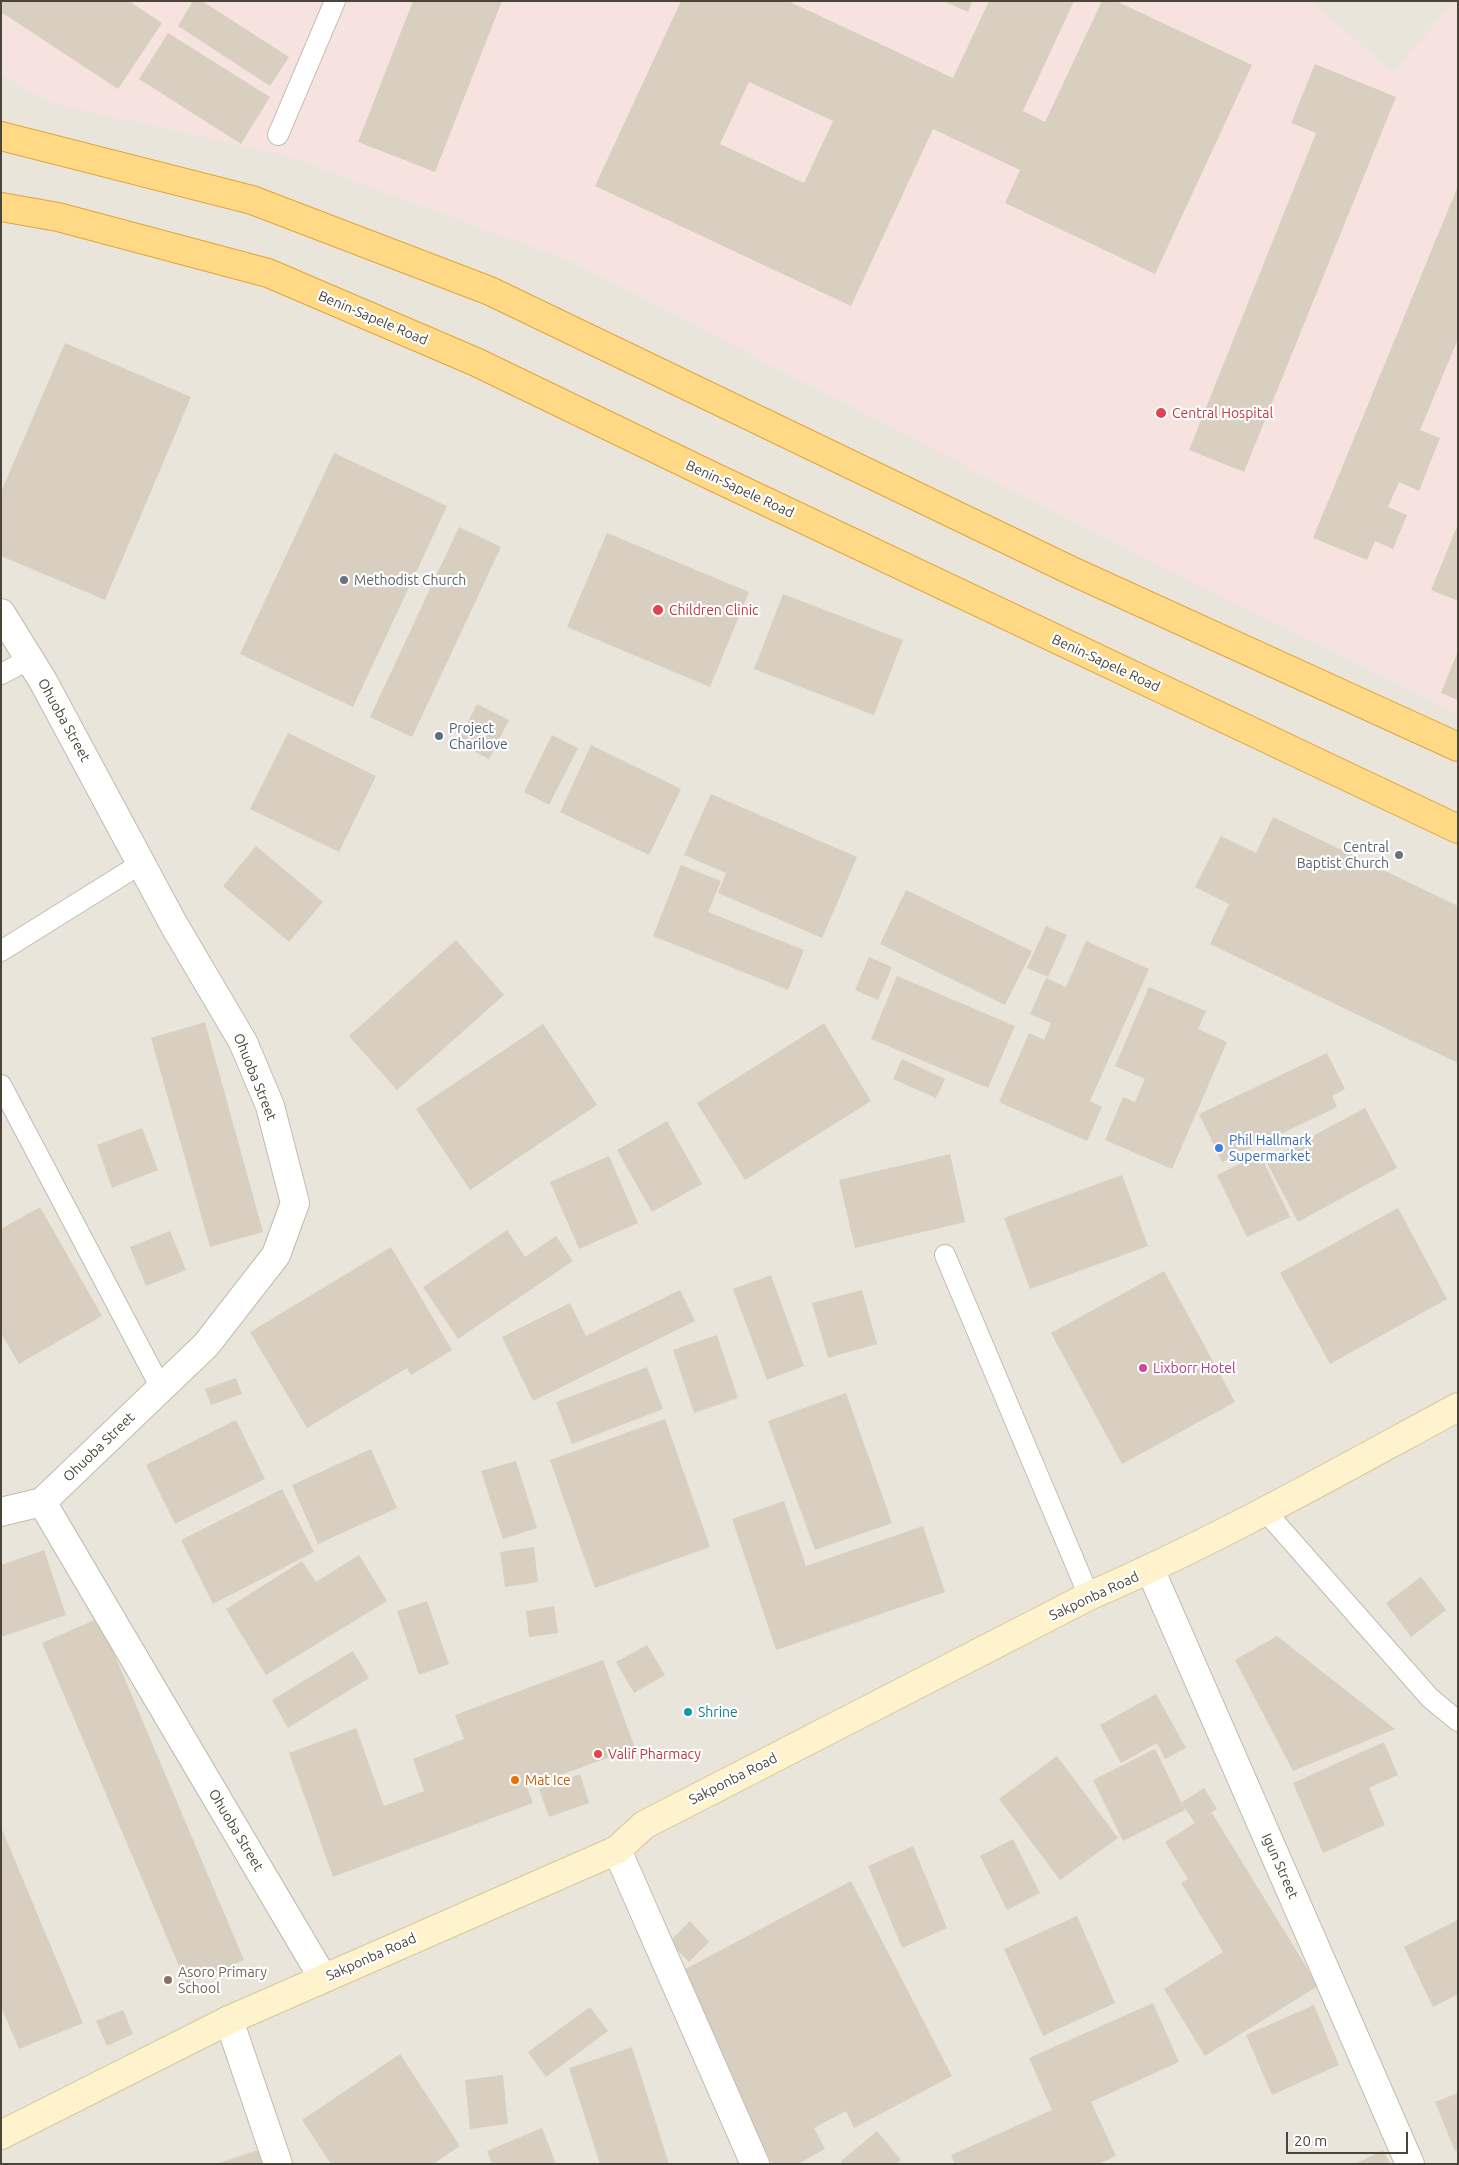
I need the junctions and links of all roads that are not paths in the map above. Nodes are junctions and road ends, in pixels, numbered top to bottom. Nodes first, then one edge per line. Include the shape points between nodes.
1 (335, 1) edge
2 (278, 135) dead end
3 (1, 136) edge
4 (1, 208) edge
5 (1, 613) edge
6 (30, 659) junction
7 (1, 674) edge
8 (1458, 747) edge
9 (1458, 829) edge
10 (142, 863) junction
11 (1, 951) edge
12 (1, 1085) edge
13 (945, 1255) dead end
14 (161, 1388) junction
15 (1458, 1407) edge
16 (42, 1502) junction
17 (1, 1512) edge
18 (1266, 1512) junction
19 (1150, 1569) junction
20 (1088, 1596) junction
21 (1458, 1720) edge
22 (617, 1850) junction
23 (323, 1978) junction
24 (229, 2020) junction
25 (1, 2135) edge
26 (278, 2164) edge
27 (755, 2164) edge
28 (1410, 2164) edge

1 - 2 lane
3 - 8 highway via 252,200 490,291 1072,571
4 - 9 highway, Benin-Sapele Road via 58,217 268,273 476,362
5 - 6 street, Ohuoba Street
6 - 7 lane
6 - 10 street, Ohuoba Street
10 - 11 lane
10 - 14 street, Ohuoba Street via 242,1042 270,1106 295,1203 276,1255 206,1345
12 - 14 lane
13 - 20 lane
14 - 16 street, Ohuoba Street
15 - 18 main road, Sakponba Road
16 - 17 street
16 - 23 street, Ohuoba Street
18 - 19 main road, Sakponba Road
18 - 21 lane via 1430,1698
19 - 20 main road, Sakponba Road
19 - 28 street, Igun Street
20 - 22 main road, Sakponba Road via 644,1825
22 - 23 main road, Sakponba Road
22 - 27 street
23 - 24 main road, Sakponba Road
24 - 25 main road, Sakponba Road
24 - 26 street

